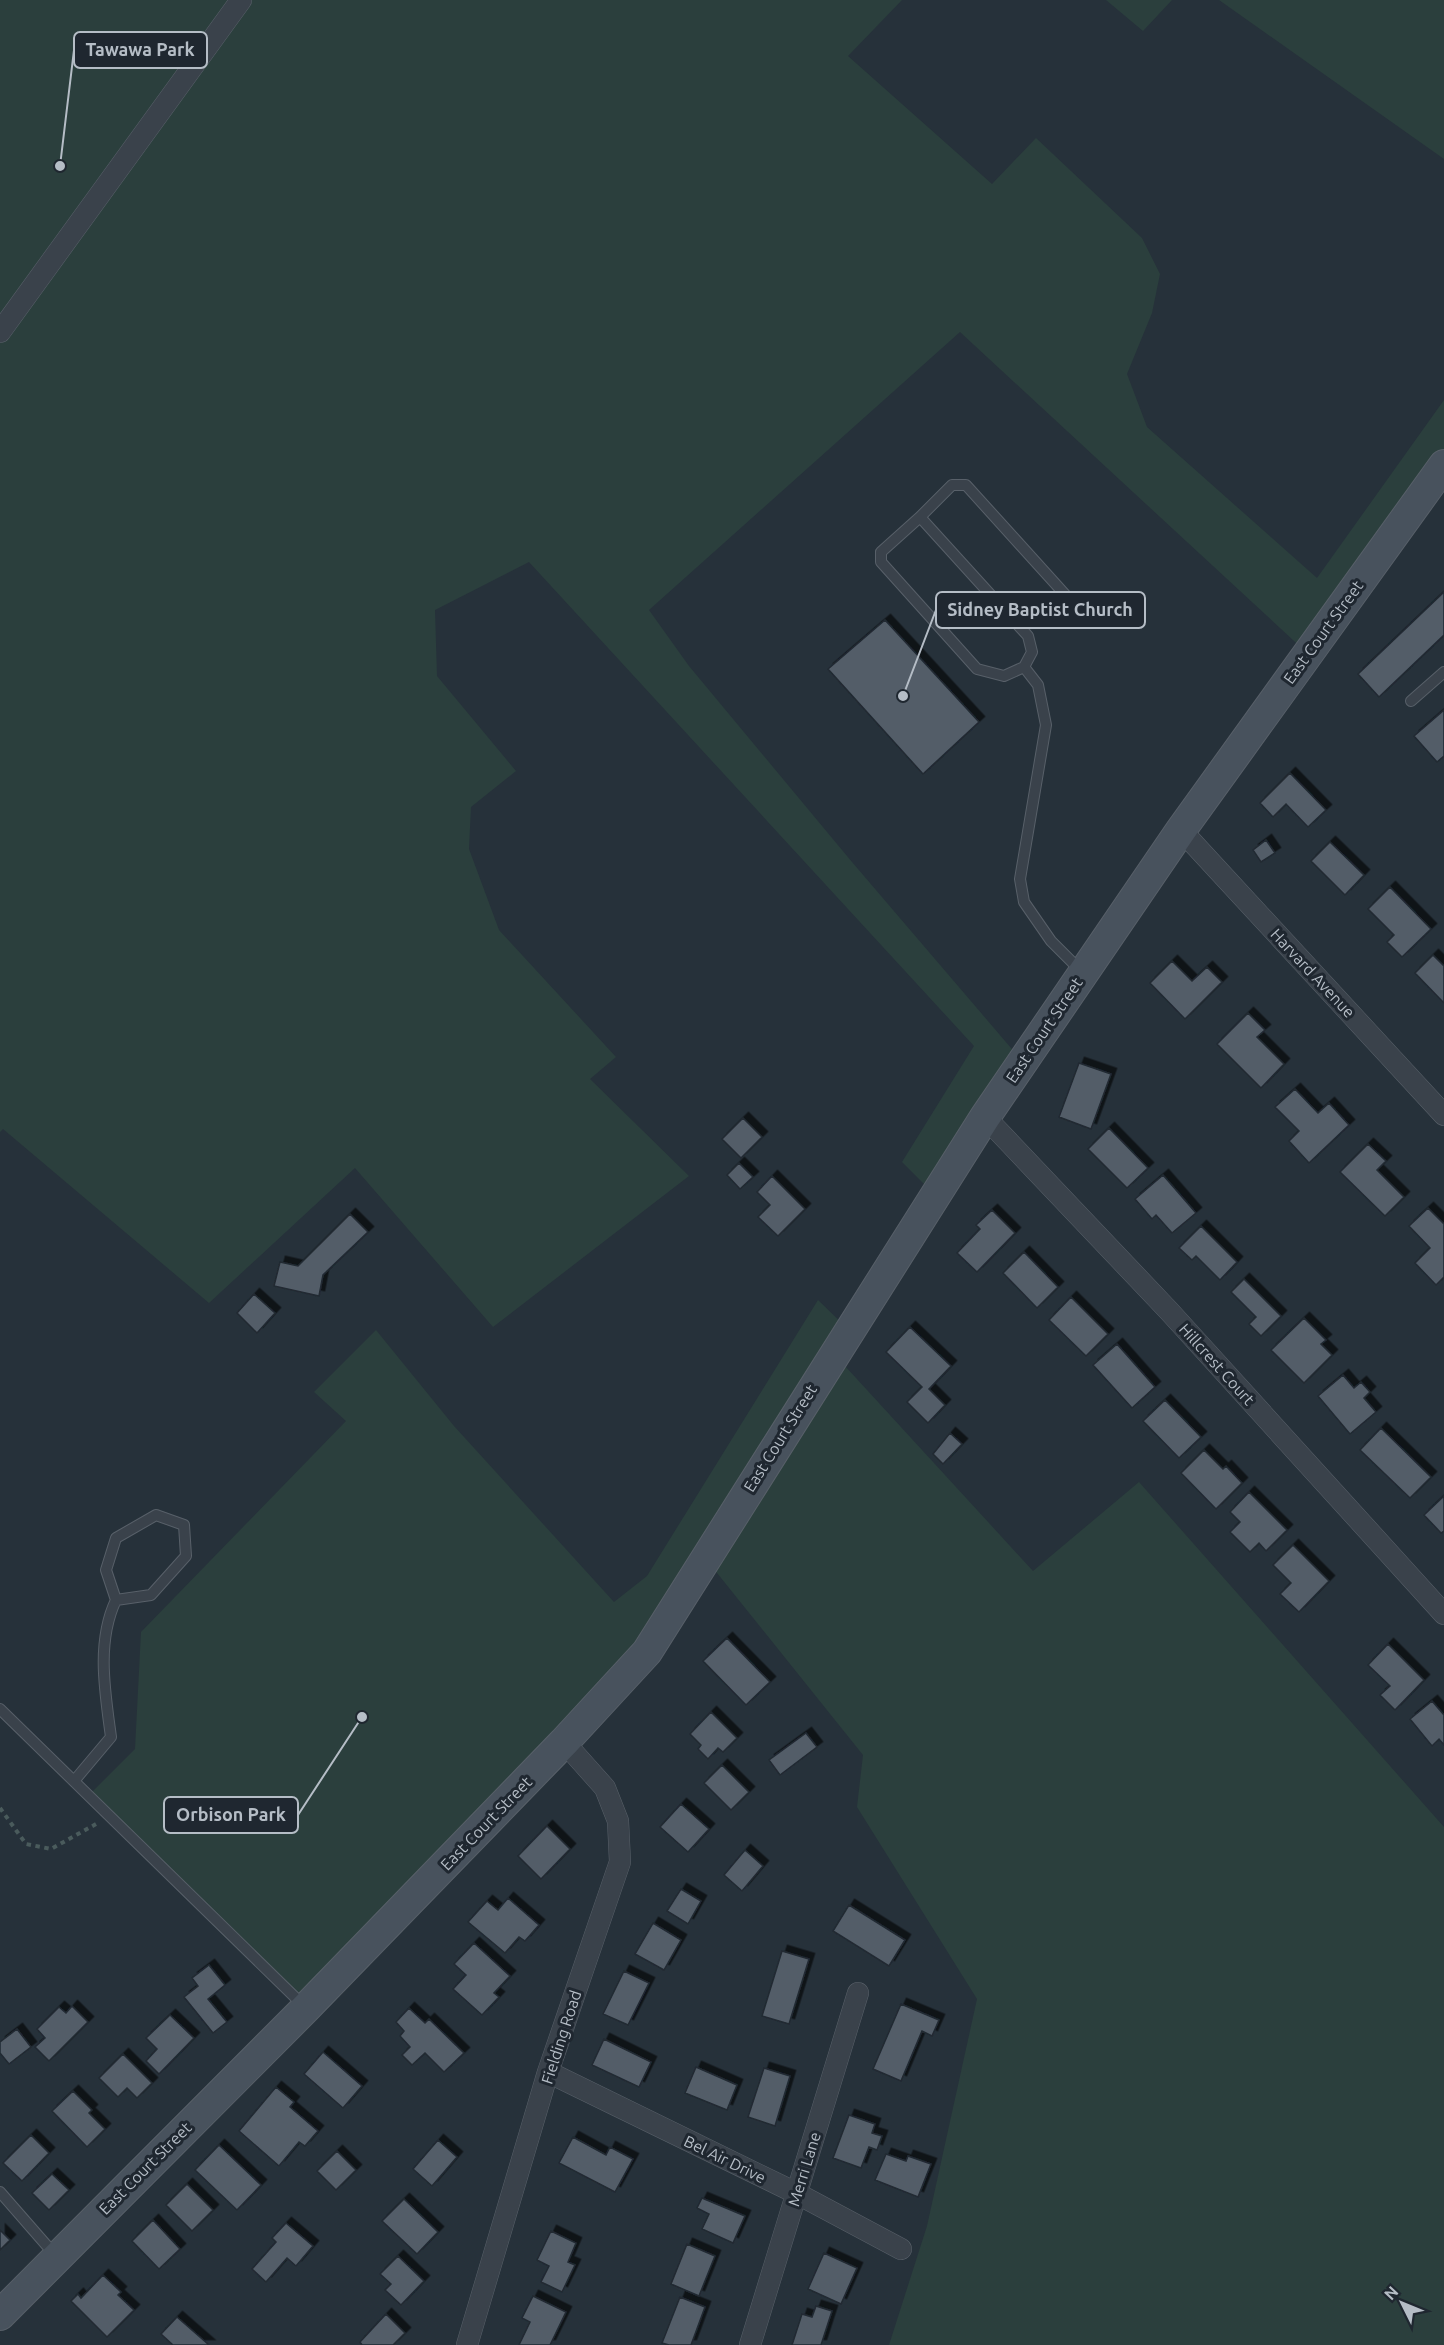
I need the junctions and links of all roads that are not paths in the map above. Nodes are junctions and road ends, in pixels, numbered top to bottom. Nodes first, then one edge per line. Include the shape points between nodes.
1 (241, 0) edge
2 (0, 332) edge
3 (1439, 483) edge
4 (920, 517) junction
5 (1080, 611) dead end
6 (1023, 667) junction
7 (1444, 672) edge
8 (1412, 700) dead end
9 (1181, 830) junction
10 (1083, 973) junction
11 (1444, 1115) edge
12 (985, 1117) junction
13 (116, 1600) junction
14 (1444, 1614) edge
15 (0, 1709) edge
16 (564, 1742) junction
17 (74, 1781) junction
18 (858, 1993) dead end
19 (306, 2008) junction
20 (548, 2072) junction
21 (0, 2192) edge
22 (796, 2193) junction
23 (901, 2249) dead end
24 (57, 2257) junction
25 (0, 2315) edge
26 (467, 2345) edge
27 (750, 2345) edge

1 - 2 street
3 - 9 main road, East Court Street
4 - 5 lane via 952,485 966,485
4 - 6 lane via 1028,636 1032,652
4 - 6 lane via 881,552 881,562 977,669 1004,676
6 - 10 lane via 1038,685 1046,725 1020,879 1024,902 1051,941
7 - 8 lane
9 - 10 main road, East Court Street
9 - 11 street, Harvard Avenue
10 - 12 main road, East Court Street
12 - 14 street, Hillcrest Court via 1169,1311
12 - 16 main road, East Court Street via 647,1652
13 - 13 lane via 151,1595 186,1556 184,1525 156,1515 116,1538 105,1570
13 - 17 lane via 107,1619 103,1683 111,1737
15 - 17 lane
16 - 19 main road, East Court Street
16 - 20 street, Fielding Road via 605,1788 618,1821 620,1862
17 - 19 lane
18 - 22 street, Merri Lane
19 - 24 main road, East Court Street
20 - 22 street, Bel Air Drive
20 - 26 street, Fielding Road
21 - 24 lane
22 - 23 street, Bel Air Drive
22 - 27 street, Merri Lane
24 - 25 main road, East Court Street

